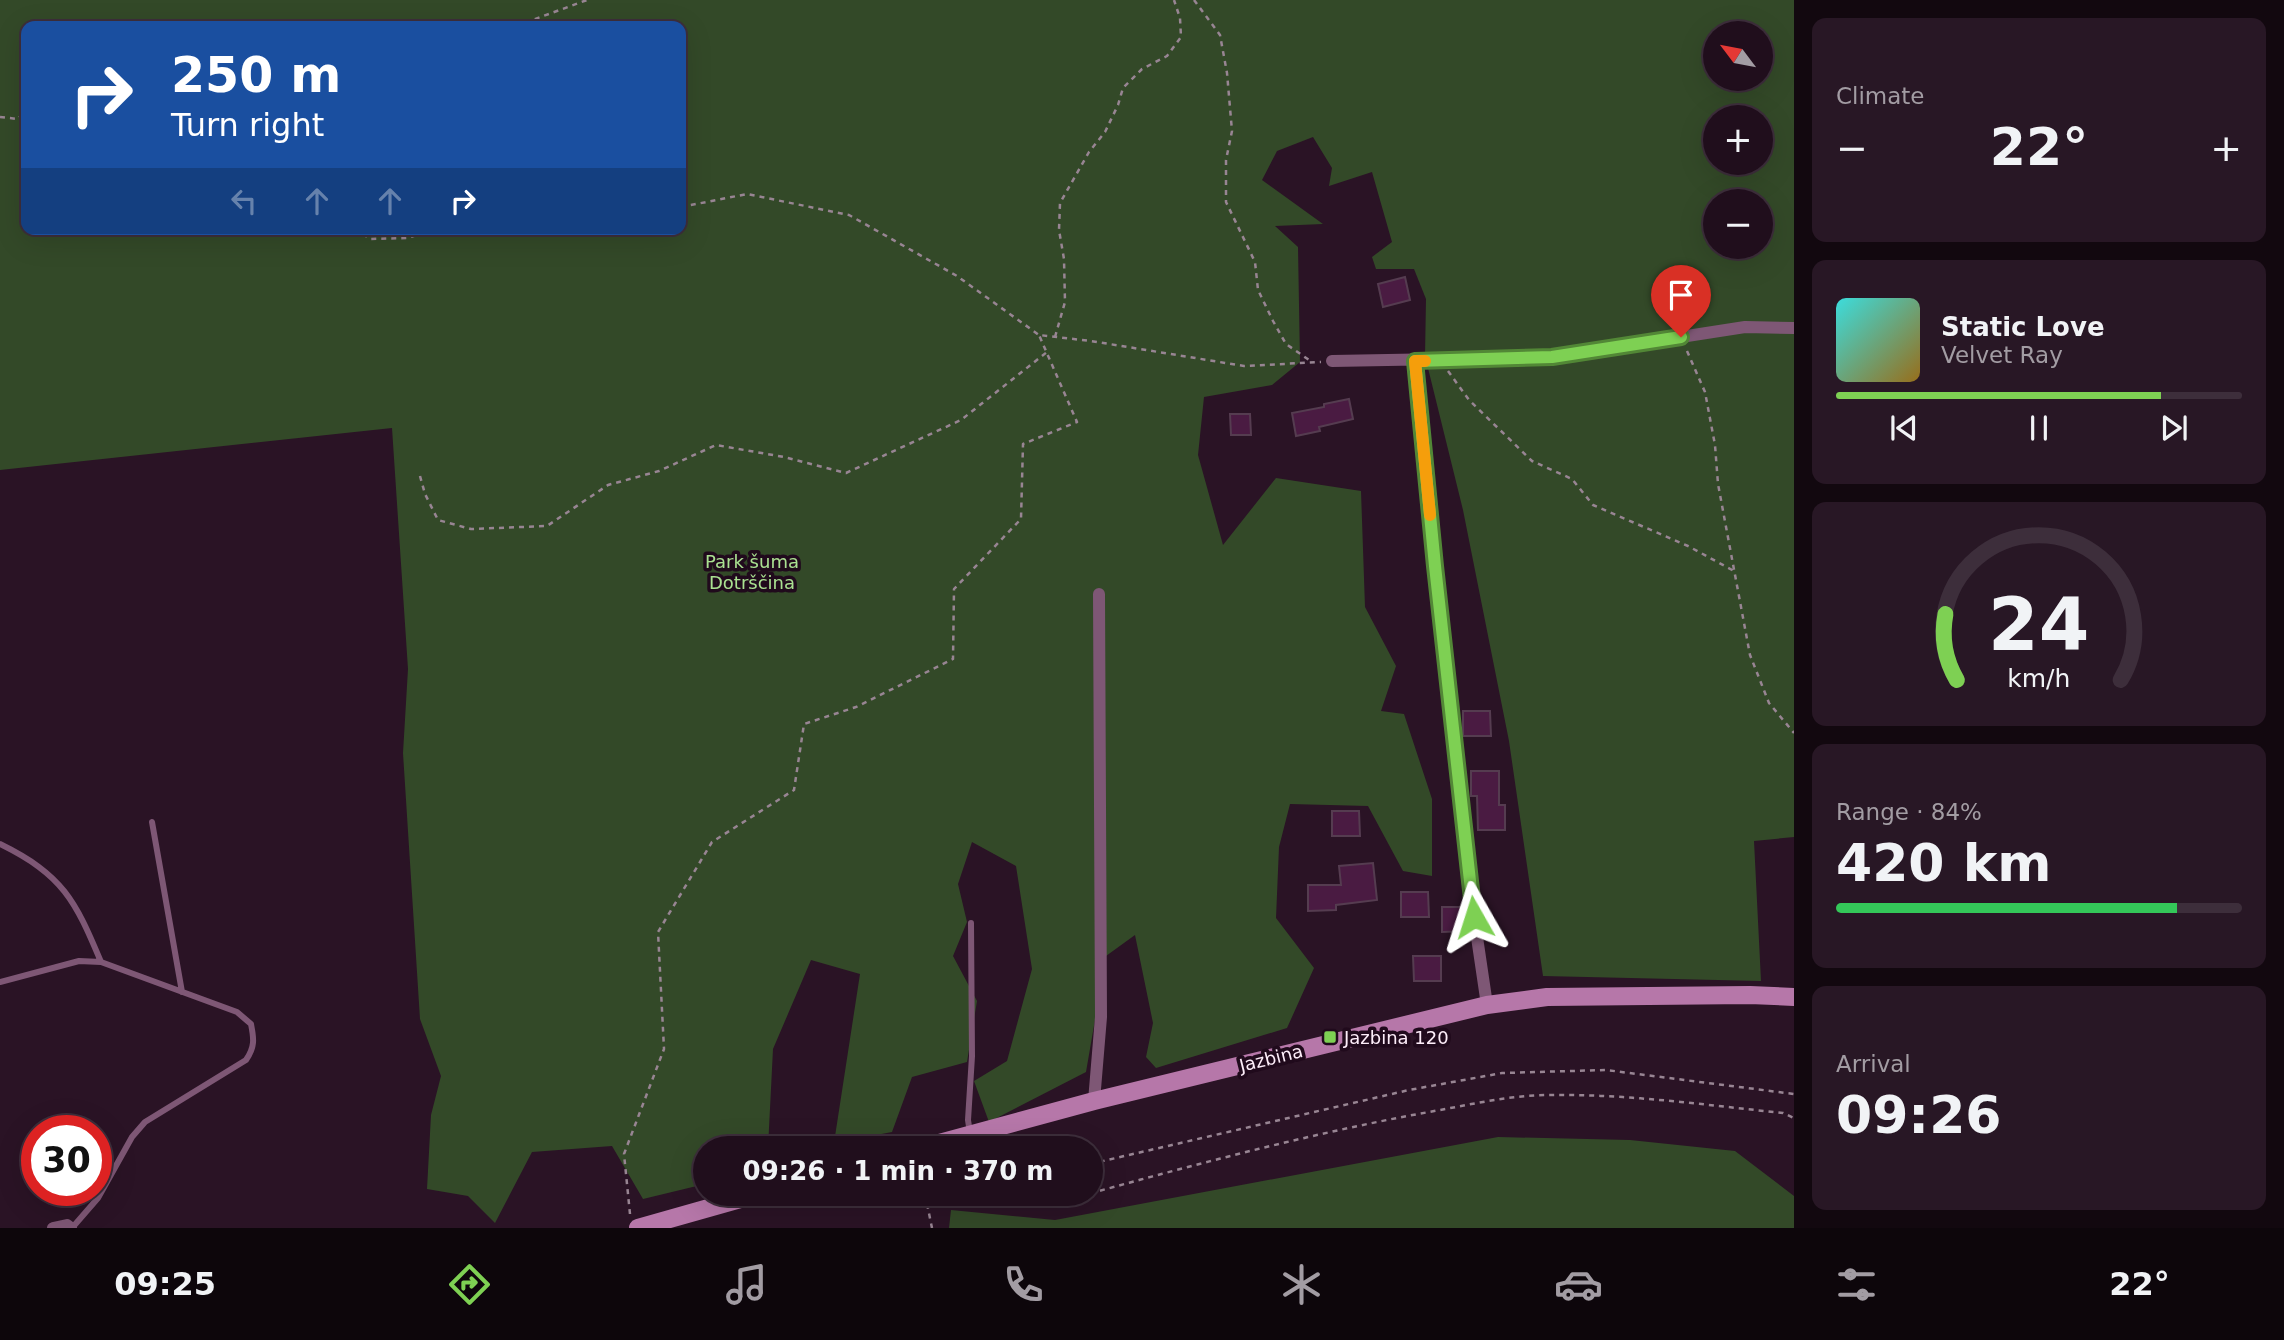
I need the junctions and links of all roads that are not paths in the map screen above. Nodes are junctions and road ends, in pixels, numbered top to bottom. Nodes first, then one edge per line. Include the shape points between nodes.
1 (1794, 328) edge
2 (1415, 361) junction
3 (1332, 362) road end
4 (1098, 594) dead end
5 (152, 822) dead end
6 (0, 844) edge
7 (971, 923) dead end
8 (101, 962) junction
9 (0, 982) edge
10 (182, 992) junction
11 (1794, 997) edge
12 (1487, 1005) junction
13 (1094, 1101) junction
14 (971, 1135) junction
15 (967, 1136) edge
16 (705, 1206) edge
17 (634, 1222) edge
18 (54, 1228) edge
19 (72, 1228) edge

1 - 2 street via 1745,327 1552,357
2 - 3 street
2 - 12 street
4 - 13 street via 1101,1017
5 - 10 lane
6 - 8 lane via 49,873 72,900
7 - 14 lane
8 - 9 lane via 79,961
8 - 10 lane
10 - 19 lane via 237,1012 251,1024 253,1050 246,1060 145,1122 98,1198
11 - 12 street, Jazbina via 1548,997
12 - 13 street, Jazbina
13 - 14 street, Jazbina
14 - 15 street, Jazbina
16 - 17 street
18 - 19 street

